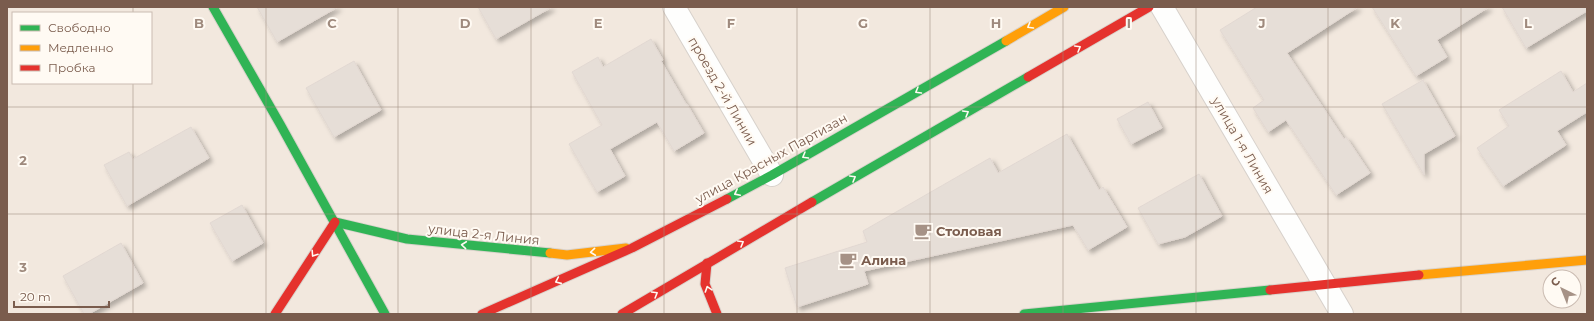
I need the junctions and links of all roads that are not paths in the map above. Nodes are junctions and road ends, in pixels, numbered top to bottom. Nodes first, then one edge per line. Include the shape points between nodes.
1 (213, 7) edge
2 (674, 7) edge
3 (1064, 7) edge
4 (1149, 7) edge
5 (1162, 7) edge
6 (772, 175) junction
7 (335, 222) junction
8 (632, 248) junction
9 (1587, 260) edge
10 (707, 263) junction
11 (1324, 284) junction
12 (275, 314) edge
13 (385, 314) edge
14 (482, 314) edge
15 (622, 314) edge
16 (717, 314) edge
17 (1024, 314) edge
18 (1342, 314) edge

1 - 7 main road
2 - 6 street, проезд 2-й Линии
3 -> 6 main road, улица Красных Партизан
10 -> 4 main road
5 - 11 street, улица 1-я Линия
6 -> 8 main road, улица Красных Партизан
8 -> 7 main road, улица 2-я Линия via 567,255 407,239
7 -> 12 main road
7 - 13 main road
8 -> 14 main road, улица Красных Партизан
9 - 11 main road
15 -> 10 main road
16 -> 10 main road via 705,284
11 - 17 main road
11 - 18 street, улица 1-я Линия

